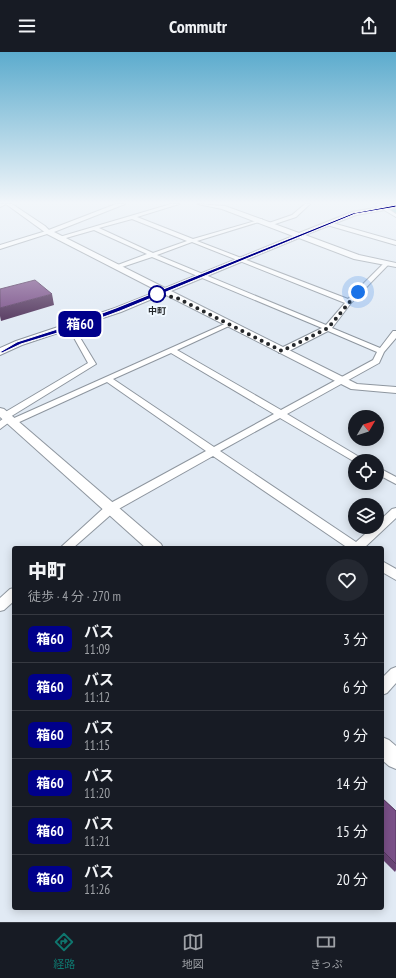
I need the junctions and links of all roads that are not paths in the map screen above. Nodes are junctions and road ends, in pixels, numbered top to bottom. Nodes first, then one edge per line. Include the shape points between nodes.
1 (72, 245) edge
2 (129, 245) edge
3 (180, 245) edge
4 (200, 245) edge
5 (280, 245) edge
6 (324, 245) edge
7 (153, 254) junction
8 (241, 260) junction
9 (386, 264) junction
10 (396, 265) edge
11 (117, 268) junction
12 (203, 276) junction
13 (164, 291) junction
14 (348, 302) junction
15 (229, 324) junction
16 (71, 326) junction
17 (328, 328) junction
18 (396, 333) edge
19 (172, 350) junction
20 (282, 351) junction
21 (381, 351) junction
22 (0, 352) edge
23 (107, 379) junction
24 (342, 381) junction
25 (396, 390) edge
26 (281, 414) junction
27 (5, 419) edge
28 (215, 452) junction
29 (349, 454) edge
30 (384, 474) edge
31 (396, 481) edge
32 (110, 508) junction
33 (396, 512) edge
34 (68, 546) edge
35 (154, 546) edge
36 (353, 546) edge
37 (358, 546) edge
38 (384, 567) edge
39 (396, 576) edge
40 (12, 595) edge
41 (0, 606) edge
42 (396, 672) edge
43 (384, 686) edge
44 (384, 749) edge
45 (396, 759) edge

1 - 11 street
2 - 7 street
3 - 7 street
4 - 8 street
5 - 8 street
6 - 9 street
7 - 11 street
7 - 12 street
8 - 12 street
8 - 14 street
9 - 10 street
9 - 14 street
11 - 13 street
12 - 13 street
12 - 17 street
13 - 15 street
13 - 16 street
14 - 17 street
15 - 19 street
15 - 20 street
16 - 22 street
16 - 27 street via 92,364
17 - 20 street
17 - 21 street
18 - 21 street
19 - 23 street
19 - 26 street
20 - 24 street
21 - 24 street via 376,361
23 - 27 street
23 - 28 street
24 - 25 street via 355,387
24 - 26 street
26 - 28 street
26 - 29 street
27 - 32 street
28 - 32 street
28 - 36 street
30 - 31 street
32 - 34 street
32 - 35 street
33 - 37 street
38 - 39 street
40 - 41 street
42 - 43 street
44 - 45 street

